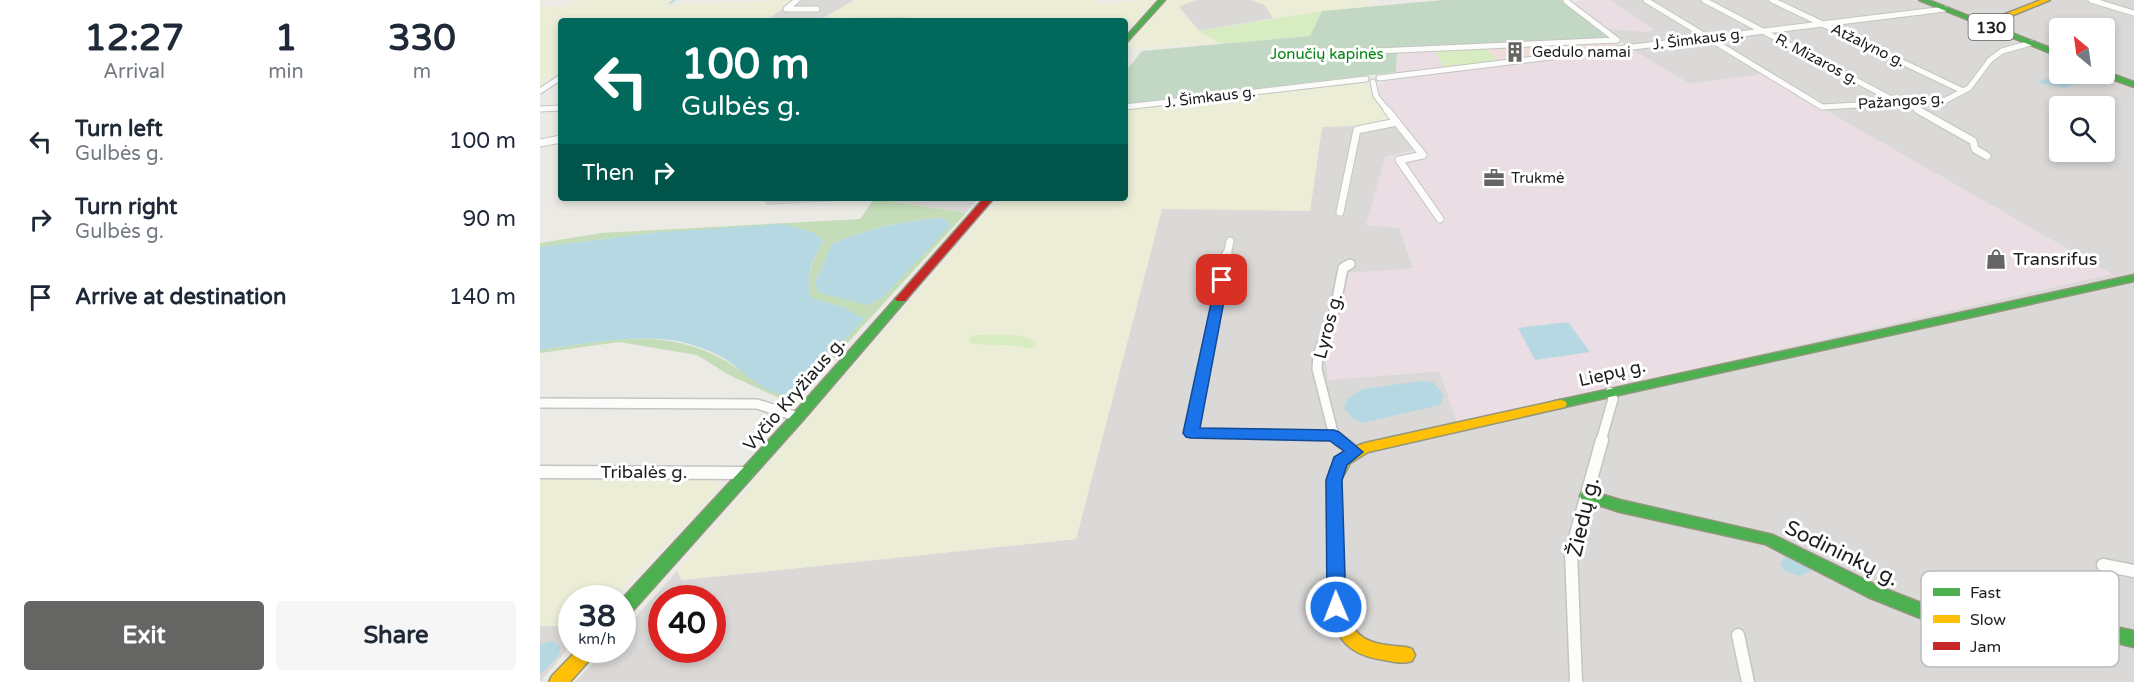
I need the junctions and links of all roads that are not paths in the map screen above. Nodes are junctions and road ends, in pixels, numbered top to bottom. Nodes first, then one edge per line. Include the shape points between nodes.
1 (797, 0) edge
2 (1162, 0) edge
3 (1575, 0) edge
4 (1646, 0) edge
5 (1704, 0) edge
6 (1772, 0) edge
7 (1922, 0) edge
8 (2047, 0) edge
9 (2091, 0) edge
10 (1566, 1) edge
11 (817, 9) dead end
12 (1945, 9) junction
13 (2134, 13) edge
14 (1981, 23) junction
15 (1822, 24) junction
16 (1765, 31) junction
17 (1128, 38) edge
18 (1709, 38) junction
19 (1617, 40) junction
20 (2031, 43) junction
21 (1627, 48) junction
22 (2049, 50) edge
23 (1355, 52) dead end
24 (2115, 77) edge
25 (558, 79) edge
26 (1372, 80) junction
27 (2134, 85) edge
28 (540, 91) edge
29 (1963, 91) junction
30 (1900, 102) junction
31 (1128, 107) edge
32 (558, 108) edge
33 (540, 109) edge
34 (1396, 122) junction
35 (558, 140) edge
36 (540, 143) edge
37 (1987, 156) dead end
38 (986, 201) edge
39 (1340, 212) dead end
40 (1440, 219) dead end
41 (1230, 241) dead end
42 (1350, 264) dead end
43 (2134, 278) edge
44 (1610, 392) junction
45 (540, 404) edge
46 (798, 417) junction
47 (1334, 436) junction
48 (1355, 452) junction
49 (540, 472) edge
50 (748, 473) junction
51 (1587, 496) junction
52 (2103, 565) dead end
53 (2134, 571) edge
54 (636, 596) edge
55 (1921, 611) edge
56 (1738, 635) dead end
57 (2119, 636) edge
58 (2134, 639) edge
59 (1406, 655) dead end
60 (576, 663) edge
61 (558, 682) edge
62 (1576, 682) edge
63 (1748, 682) edge

1 - 11 street via 786,9
2 - 17 street
3 - 10 street
4 - 18 street
5 - 16 street, R. Mizaros g.
6 - 15 street, Atžalyno g.
7 - 12 street, 130
8 - 14 street
9 - 13 street
10 - 19 street
12 - 14 street, 130
12 - 15 street, J. Šimkaus g.
14 - 20 street, 130
15 - 16 street, J. Šimkaus g.
15 - 29 street, Atžalyno g.
16 - 18 street, J. Šimkaus g.
16 - 30 street, R. Mizaros g.
18 - 21 street, J. Šimkaus g.
18 - 30 street, Pažangos g. via 1822,106
19 - 21 street
19 - 23 street
20 - 22 street, 130
20 - 29 street, Pažangos g. via 1995,56
21 - 26 street, J. Šimkaus g.
24 - 27 street
25 - 28 street
26 - 31 street, J. Šimkaus g.
26 - 34 street via 1376,96
29 - 30 street, Pažangos g. via 1946,100
30 - 37 street, R. Mizaros g. via 1973,141 1975,149
32 - 33 street
34 - 39 street via 1357,129
34 - 40 street via 1423,155 1400,160
35 - 36 street
38 - 46 street, Vyčio Kryžiaus g.
41 - 47 street via 1191,433
42 - 47 street, Lyros g. via 1343,268 1335,309 1318,355 1317,369
43 - 44 street, Liepų g.
44 - 48 street, Liepų g.
44 - 51 street, Žiedų g. via 1613,399
45 - 46 street via 757,404
46 - 50 street, Vyčio Kryžiaus g.
47 - 48 street
48 - 59 street via 1340,462 1334,480 1339,624 1358,648
49 - 50 street, Tribalės g.
50 - 54 street, Vyčio Kryžiaus g.
51 - 55 street, Sodininkų g. via 1768,539 1874,592
51 - 62 street, Žiedų g. via 1571,552
52 - 53 street
56 - 63 street
57 - 58 street, Sodininkų g.
60 - 61 street

